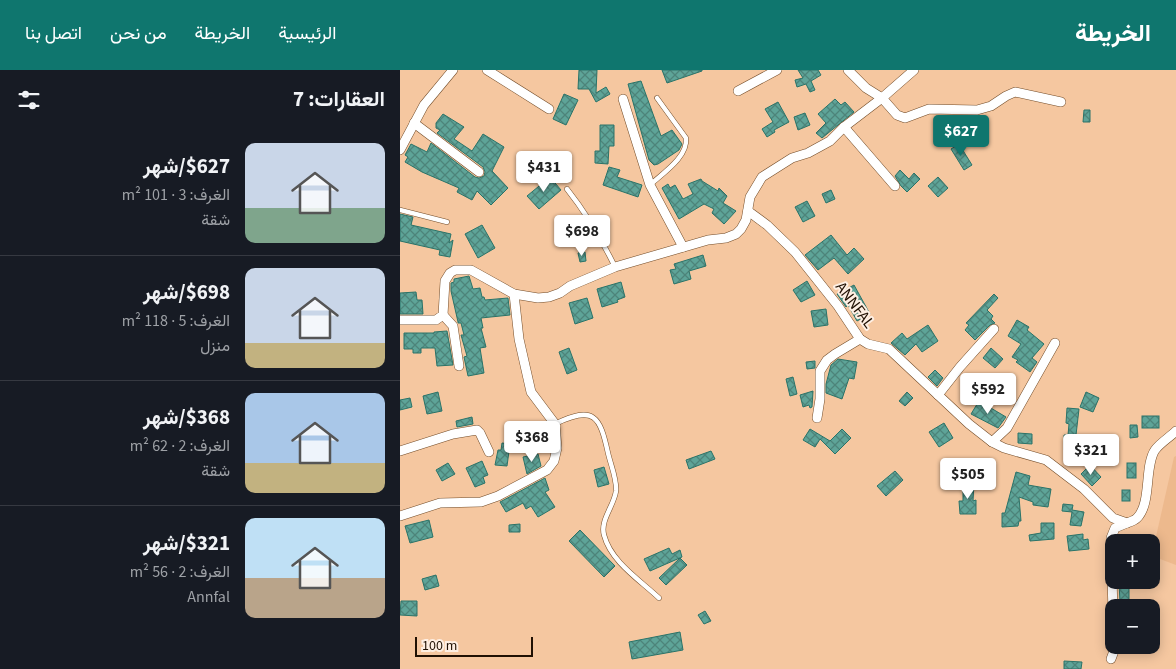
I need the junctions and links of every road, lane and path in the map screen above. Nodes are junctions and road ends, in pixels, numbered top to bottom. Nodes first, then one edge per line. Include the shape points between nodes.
1 (453, 70) edge
2 (487, 70) edge
3 (777, 70) edge
4 (848, 70) edge
5 (914, 70) edge
6 (738, 91) dead end
7 (657, 98) dead end
8 (882, 98) junction
9 (623, 99) dead end
10 (1061, 102) dead end
11 (548, 109) dead end
12 (414, 123) junction
13 (844, 127) junction
14 (400, 150) edge
15 (479, 172) dead end
16 (650, 185) junction
17 (896, 186) dead end
18 (567, 189) dead end
19 (400, 210) edge
20 (748, 211) junction
21 (447, 222) dead end
22 (683, 247) junction
23 (615, 268) junction
24 (514, 294) junction
25 (443, 315) junction
26 (400, 320) edge
27 (994, 329) dead end
28 (860, 339) junction
29 (1055, 343) dead end
30 (459, 366) dead end
31 (938, 394) junction
32 (817, 418) dead end
33 (555, 424) junction
34 (1176, 431) edge
35 (992, 442) junction
36 (400, 451) edge
37 (488, 452) dead end
38 (400, 516) edge
39 (1127, 523) junction
40 (659, 598) dead end
41 (1111, 659) dead end

1 - 12 street via 424,105
2 - 11 street
3 - 6 street
4 - 8 street
5 - 8 street
7 - 16 lane via 686,138 687,145
8 - 10 street via 904,118 929,109 978,110 1015,92
8 - 13 street
9 - 16 street
12 - 14 street
12 - 15 street
13 - 17 street
13 - 20 street via 830,141 792,158 762,177 750,197
16 - 22 street
18 - 23 lane via 604,243
19 - 21 lane
20 - 22 street via 736,234
20 - 28 street, ANNFAL via 795,252
22 - 23 street
23 - 24 street via 549,297
24 - 25 street via 471,270 455,270 445,282
24 - 33 street via 519,339 531,392
25 - 26 street via 436,320
25 - 30 street via 453,326
27 - 31 street
28 - 31 street, ANNFAL via 889,349
28 - 32 street via 827,360 820,372
29 - 35 street via 1007,428
31 - 35 street, ANNFAL
33 - 38 street via 557,448 554,461 546,470 481,502 440,503
33 - 40 lane via 577,415 588,415 598,421 604,432 616,491 603,525 603,534 611,552
34 - 39 street via 1155,450 1143,506 1137,518
35 - 39 street, ANNFAL via 1046,460 1084,489 1113,518
36 - 37 street via 477,430
39 - 41 street via 1115,528 1111,538 1113,614 1110,636 1114,651

